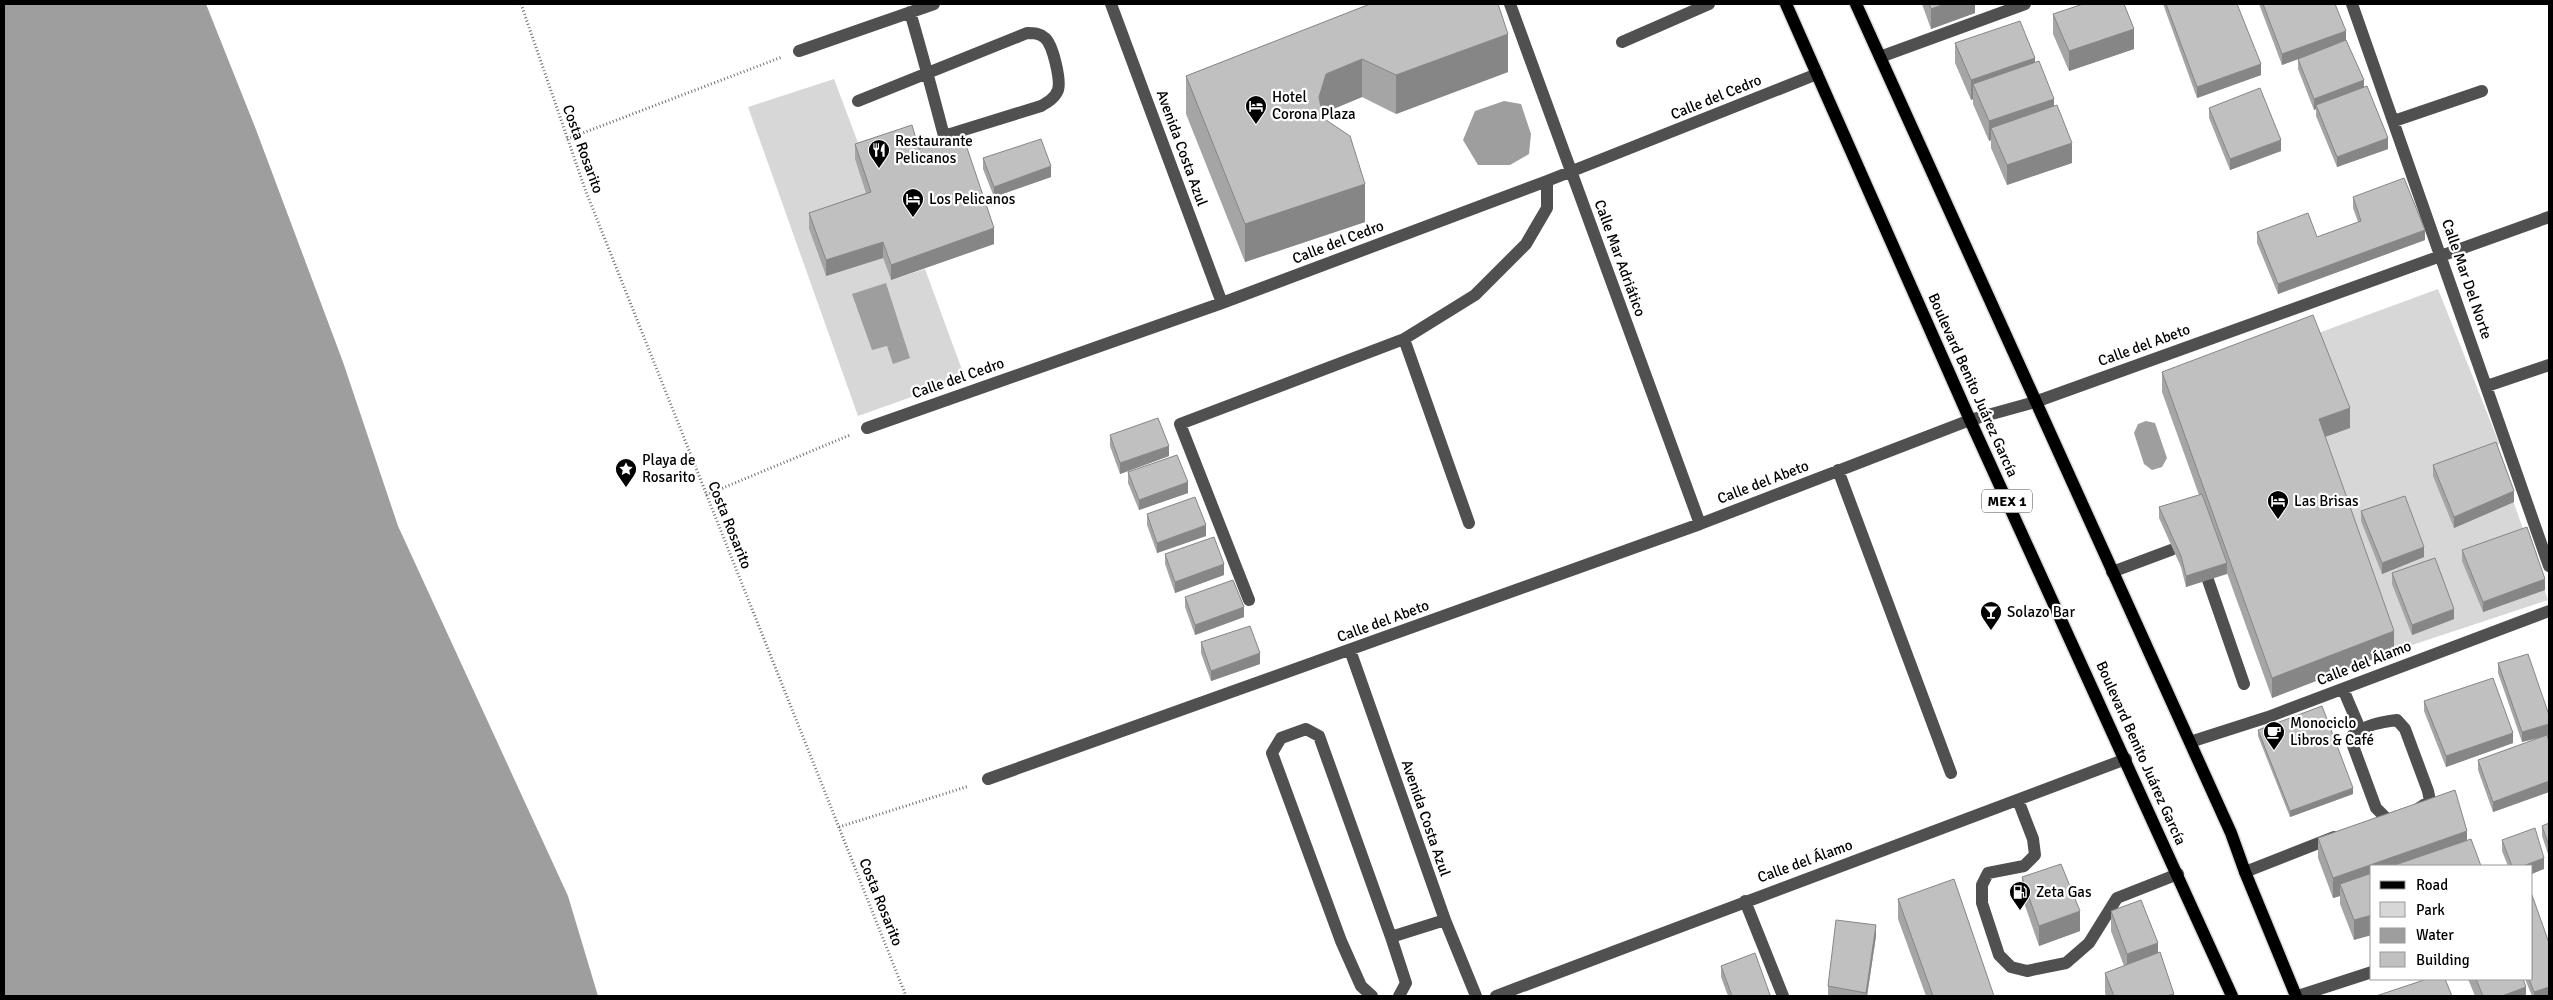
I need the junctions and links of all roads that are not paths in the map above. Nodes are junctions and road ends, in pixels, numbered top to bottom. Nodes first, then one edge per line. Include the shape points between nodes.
1 (934, 4) edge
2 (1111, 4) edge
3 (1510, 4) edge
4 (1709, 4) edge
5 (1786, 4) edge
6 (1856, 4) edge
7 (2025, 4) edge
8 (2352, 4) edge
9 (910, 12) junction
10 (1622, 42) dead end
11 (799, 51) road end
12 (1880, 57) junction
13 (928, 74) junction
14 (1817, 74) junction
15 (2482, 91) dead end
16 (858, 101) dead end
17 (2394, 121) junction
18 (1572, 172) junction
19 (1547, 181) junction
20 (2549, 217) edge
21 (2441, 255) junction
22 (1222, 303) junction
23 (1404, 339) junction
24 (2549, 365) edge
25 (2487, 386) junction
26 (2035, 402) junction
27 (1970, 420) junction
28 (867, 428) road end
29 (1838, 470) junction
30 (1469, 523) dead end
31 (1700, 524) junction
32 (2171, 550) edge
33 (2549, 566) edge
34 (2112, 572) junction
35 (2208, 580) edge
36 (1249, 600) dead end
37 (2549, 611) edge
38 (1350, 650) junction
39 (2244, 684) dead end
40 (2343, 689) junction
41 (2360, 728) junction
42 (2190, 742) junction
43 (2126, 759) junction
44 (1951, 772) dead end
45 (988, 779) road end
46 (2018, 800) junction
47 (2349, 831) edge
48 (2244, 872) junction
49 (2178, 874) junction
50 (1745, 901) junction
51 (1445, 920) junction
52 (1391, 937) junction
53 (2370, 973) edge
54 (1518, 993) edge
55 (1372, 996) edge
56 (1399, 996) edge
57 (1476, 996) edge
58 (1496, 996) edge
59 (1783, 996) edge
60 (2232, 996) edge
61 (2297, 996) edge

1 - 9 street
2 - 22 street, Avenida Costa Azul
3 - 18 street, Calle Mar Adriático
4 - 10 street
5 - 14 main road, Boulevard Benito Juárez García / MEX 1
6 - 12 main road
7 - 12 street
8 - 17 street, Calle Mar Del Norte
9 - 11 street
9 - 13 street
12 - 26 main road
13 - 13 street via 1027,33 1038,33 1047,40 1059,74 1058,90 1041,106 944,136
13 - 16 street
14 - 18 street, Calle del Cedro
14 - 27 main road, Boulevard Benito Juárez García / MEX 1
15 - 17 street
17 - 21 street, Calle Mar Del Norte
18 - 19 street, Calle del Cedro
18 - 31 street, Calle Mar Adriático
19 - 22 street, Calle del Cedro
19 - 23 street via 1547,208 1526,244 1475,295
20 - 21 street, Calle del Abeto
21 - 25 street, Calle Mar Del Norte
21 - 26 street, Calle del Abeto
22 - 28 street, Calle del Cedro
23 - 30 street
23 - 36 street via 1180,424
24 - 25 street
25 - 33 street, Calle Mar Del Norte
26 - 27 street, Calle del Abeto
26 - 34 main road
27 - 29 street, Calle del Abeto
27 - 43 main road, Boulevard Benito Juárez García / MEX 1
29 - 31 street, Calle del Abeto
29 - 44 street
31 - 38 street, Calle del Abeto
32 - 34 street
34 - 42 main road
35 - 39 street
37 - 40 street, Calle del Álamo
38 - 45 street, Calle del Abeto
38 - 51 street, Avenida Costa Azul
40 - 41 street
40 - 42 street, Calle del Álamo
41 - 41 street via 2352,736 2352,743 2376,808 2390,816 2430,801 2406,729 2397,720
42 - 48 main road via 2231,833
43 - 46 street, Calle del Álamo
43 - 49 main road, Boulevard Benito Juárez García / MEX 1
46 - 49 street via 2033,839 2035,855 2024,866 1988,873 1982,885 1982,903 1999,955 2011,967 2026,971 2066,964 2089,943 2117,898
46 - 50 street, Calle del Álamo
47 - 48 street
48 - 61 main road
49 - 60 main road, Boulevard Benito Juárez García / MEX 1
50 - 54 street, Calle del Álamo
50 - 59 street
51 - 52 street
51 - 57 street, Avenida Costa Azul
52 - 55 street via 1319,736 1306,729 1281,738 1272,752 1341,941 1361,986
52 - 56 street via 1406,984
53 - 61 street
54 - 58 street, Calle del Álamo

